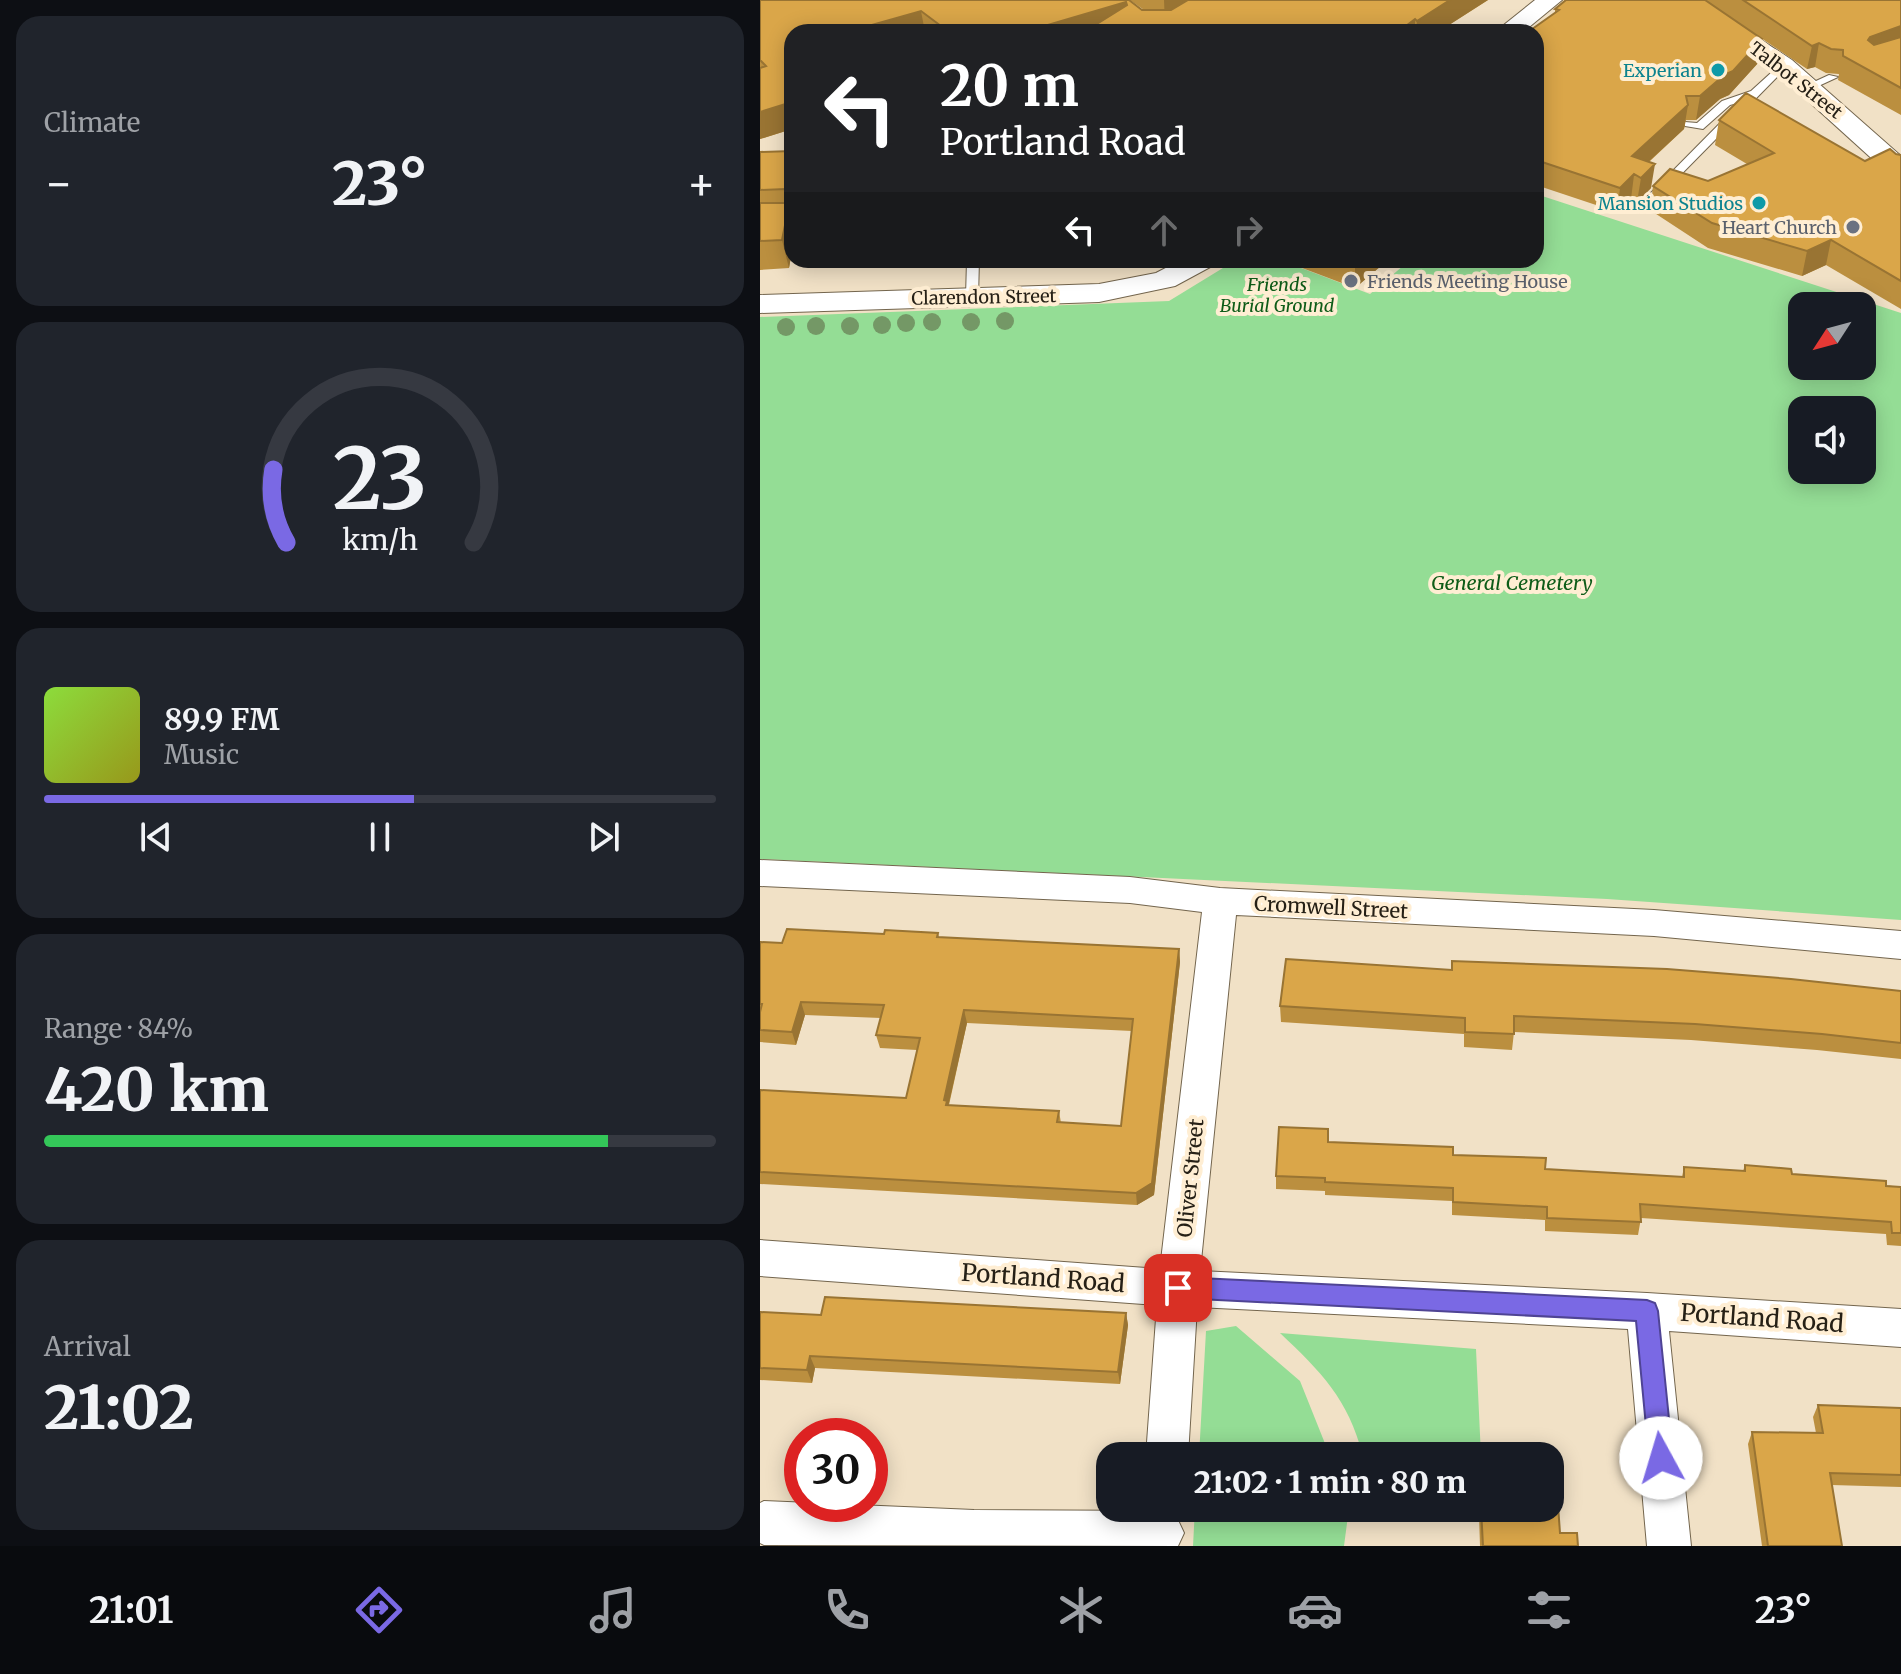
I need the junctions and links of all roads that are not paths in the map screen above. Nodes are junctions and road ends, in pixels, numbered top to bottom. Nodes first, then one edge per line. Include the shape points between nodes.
1 (1550, 0) edge
2 (1684, 0) edge
3 (1518, 24) edge
4 (1783, 65) junction
5 (1833, 77) edge
6 (1808, 87) junction
7 (1759, 92) junction
8 (1689, 124) edge
9 (1901, 170) edge
10 (1643, 207) edge
11 (973, 268) edge
12 (1187, 268) edge
13 (972, 297) junction
14 (760, 304) edge
15 (760, 873) edge
16 (1220, 901) junction
17 (1901, 945) edge
18 (760, 1258) edge
19 (1178, 1288) junction
20 (1647, 1311) junction
21 (1901, 1328) edge
22 (1168, 1442) edge
23 (764, 1523) dead end
24 (1162, 1529) edge
25 (972, 1539) edge
26 (1669, 1546) edge

1 - 3 street
2 - 4 street, Talbot Street
4 - 6 street, Talbot Street
4 - 7 lane
5 - 6 lane
6 - 9 street, Talbot Street
7 - 8 lane via 1726,103 1699,127
7 - 10 lane
11 - 13 lane
12 - 13 street, Clarendon Street via 1165,280 1122,290
13 - 14 street, Clarendon Street
15 - 16 street, Cromwell Street via 1130,890
16 - 17 street, Cromwell Street via 1654,923
16 - 19 street, Oliver Street
18 - 19 street, Portland Road
19 - 20 street, Portland Road
19 - 22 street, Oliver Street
20 - 21 street, Portland Road
20 - 26 street
23 - 25 street
24 - 25 street

